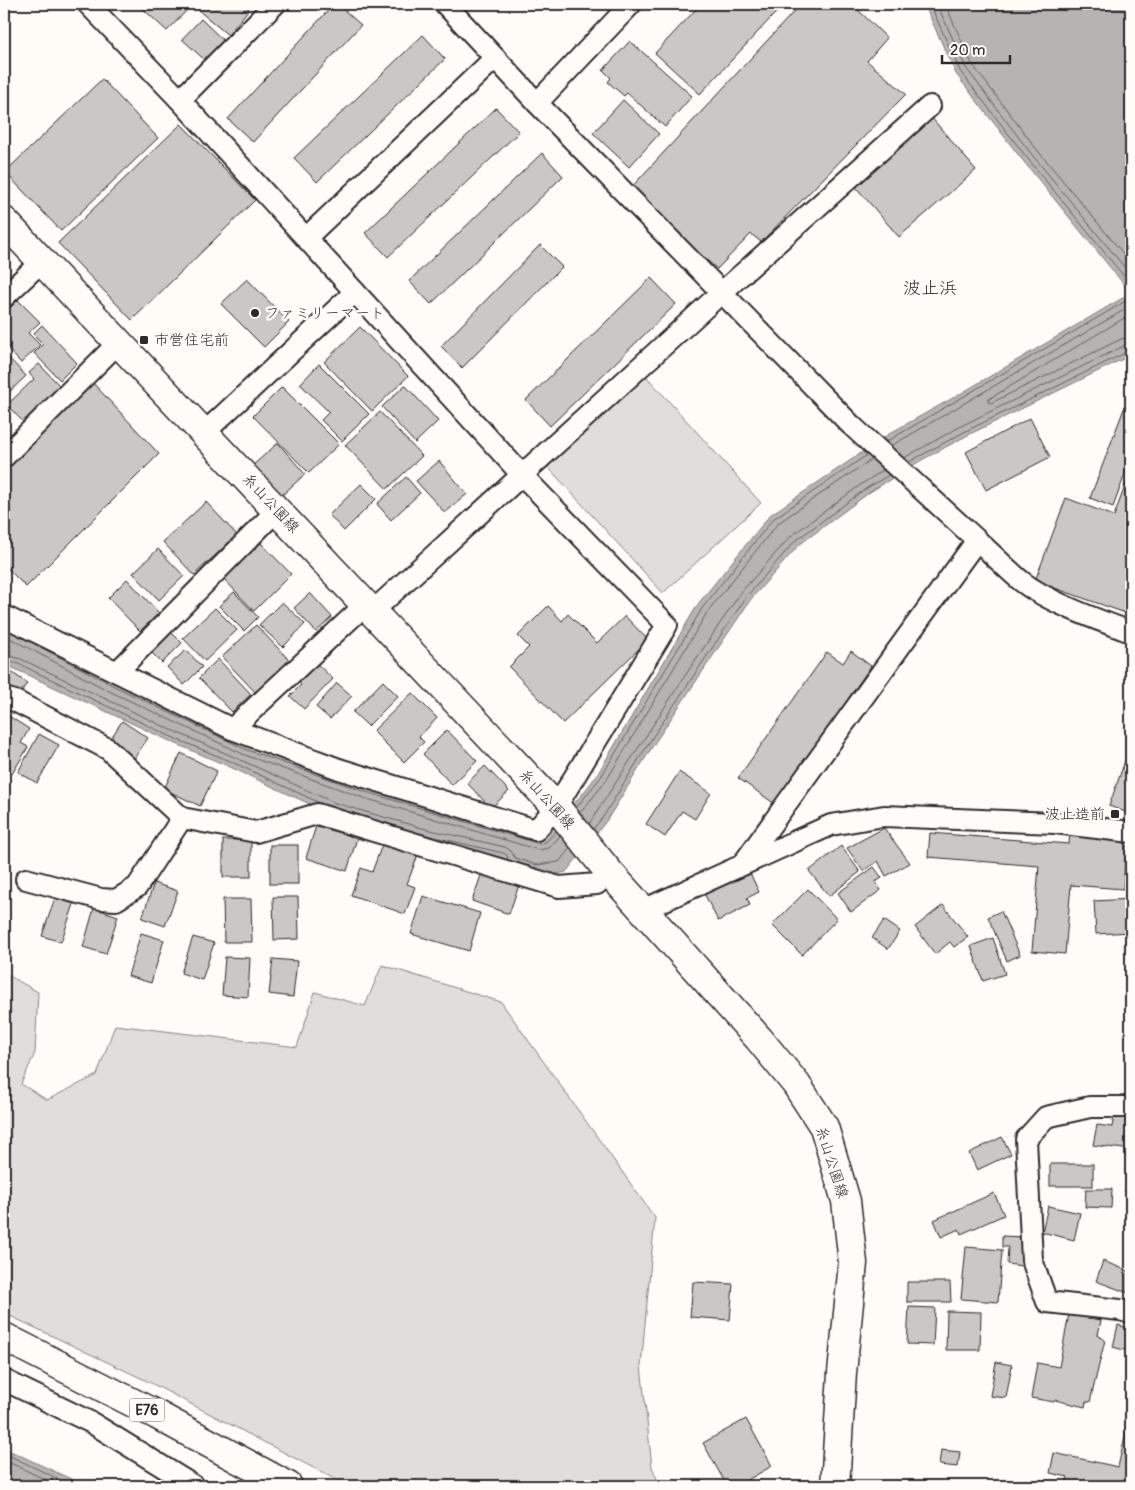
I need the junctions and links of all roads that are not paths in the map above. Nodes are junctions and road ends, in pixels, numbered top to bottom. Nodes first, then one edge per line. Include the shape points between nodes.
1 (275, 4) edge
2 (445, 4) edge
3 (631, 4) edge
4 (97, 7) edge
5 (495, 58) junction
6 (180, 100) junction
7 (537, 103) junction
8 (930, 106) dead end
9 (4, 221) edge
10 (306, 238) junction
11 (42, 261) junction
12 (355, 292) junction
13 (721, 293) junction
14 (4, 297) edge
15 (119, 342) junction
16 (204, 433) junction
17 (4, 457) edge
18 (522, 475) junction
19 (277, 510) junction
20 (977, 540) junction
21 (369, 608) junction
22 (4, 616) edge
23 (1131, 632) edge
24 (117, 672) junction
25 (4, 698) edge
26 (232, 729) junction
27 (556, 807) junction
28 (182, 818) junction
29 (1131, 832) edge
30 (742, 865) junction
31 (608, 872) junction
32 (26, 879) dead end
33 (643, 910) junction
34 (1131, 1107) edge
35 (1131, 1313) edge
36 (4, 1337) edge
37 (4, 1380) edge
38 (194, 1486) edge
39 (288, 1486) edge
40 (835, 1486) edge

1 - 6 street
2 - 5 street
3 - 7 street
4 - 6 street
5 - 7 street
5 - 10 street
6 - 10 street
7 - 13 street
8 - 13 street
9 - 11 main road, 糸山公園線
10 - 12 street
11 - 14 street
11 - 15 main road, 糸山公園線
12 - 16 street
12 - 18 street
13 - 18 street
13 - 20 street via 851,424
15 - 16 main road, 糸山公園線
15 - 17 street
16 - 19 main road, 糸山公園線
18 - 21 street
18 - 27 street via 667,625
19 - 21 main road, 糸山公園線
19 - 24 street
20 - 23 street via 1021,580 1043,594
20 - 30 street
21 - 26 street
21 - 27 main road, 糸山公園線
22 - 24 street
24 - 26 street
25 - 28 street via 15,700 108,749
26 - 27 street via 338,769 536,830
27 - 31 main road, 糸山公園線
28 - 31 street via 256,832 317,814 559,887 597,884
28 - 32 street via 137,886 116,900
29 - 30 street via 1054,823 884,816 831,825
30 - 33 street
31 - 33 main road, 糸山公園線
33 - 40 main road, 糸山公園線 via 759,1039 796,1084 824,1128 846,1202 853,1263
34 - 35 street via 1090,1107 1046,1116 1026,1139 1032,1260 1047,1302
36 - 39 main road, E76
37 - 38 street via 92,1423

